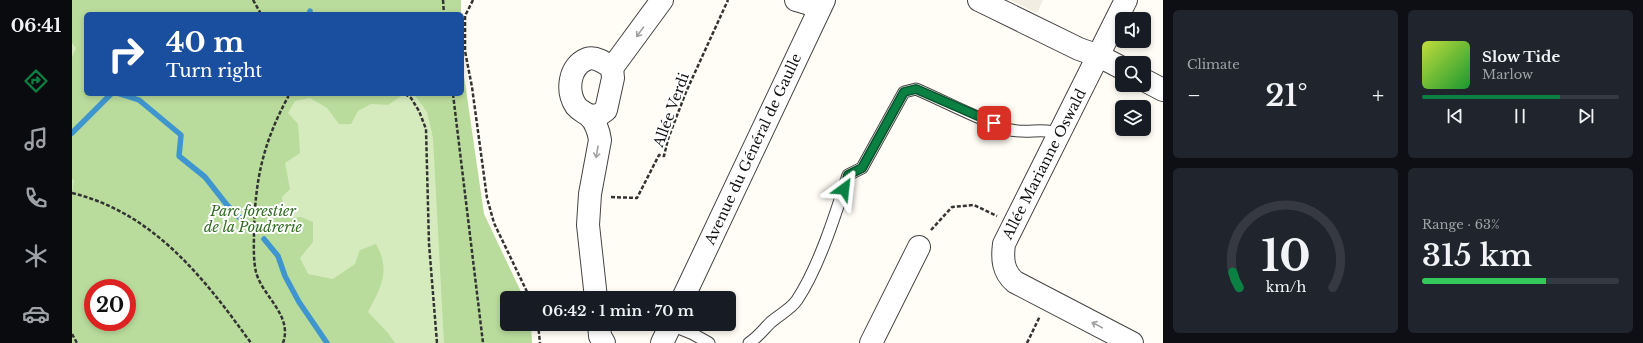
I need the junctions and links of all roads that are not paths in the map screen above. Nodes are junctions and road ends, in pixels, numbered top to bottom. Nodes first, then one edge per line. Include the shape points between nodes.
1 (662, 0) edge
2 (796, 0) edge
3 (979, 0) edge
4 (1126, 0) edge
5 (822, 4) edge
6 (1099, 56) junction
7 (1115, 64) edge
8 (612, 68) junction
9 (1151, 84) edge
10 (1163, 90) edge
11 (590, 116) junction
12 (1058, 133) junction
13 (918, 247) road end
14 (595, 291) edge
15 (686, 291) edge
16 (599, 331) edge
17 (668, 331) edge
18 (604, 343) edge
19 (709, 343) edge
20 (749, 343) edge
21 (870, 343) edge
22 (1132, 343) edge

1 -> 8 street
2 - 5 street
3 - 6 street via 1079,49
4 - 6 street, Allée Marianne Oswald
5 - 15 street, Avenue du Général de Gaulle
6 - 7 street
6 - 12 street, Allée Marianne Oswald
8 - 11 street via 613,78 606,110 599,115
8 - 11 street via 599,59 589,58 579,63 572,72 572,97 582,112
9 - 10 street
11 -> 14 street via 599,131 600,140 590,194 588,225
12 - 20 lane via 1050,130 1024,133 916,89 904,92 862,168 848,175 835,216 796,301
22 -> 12 street, Allée Marianne Oswald via 1015,282 1006,272 1002,256 1004,244
13 - 21 street
16 - 18 street
17 - 19 lane via 693,334

